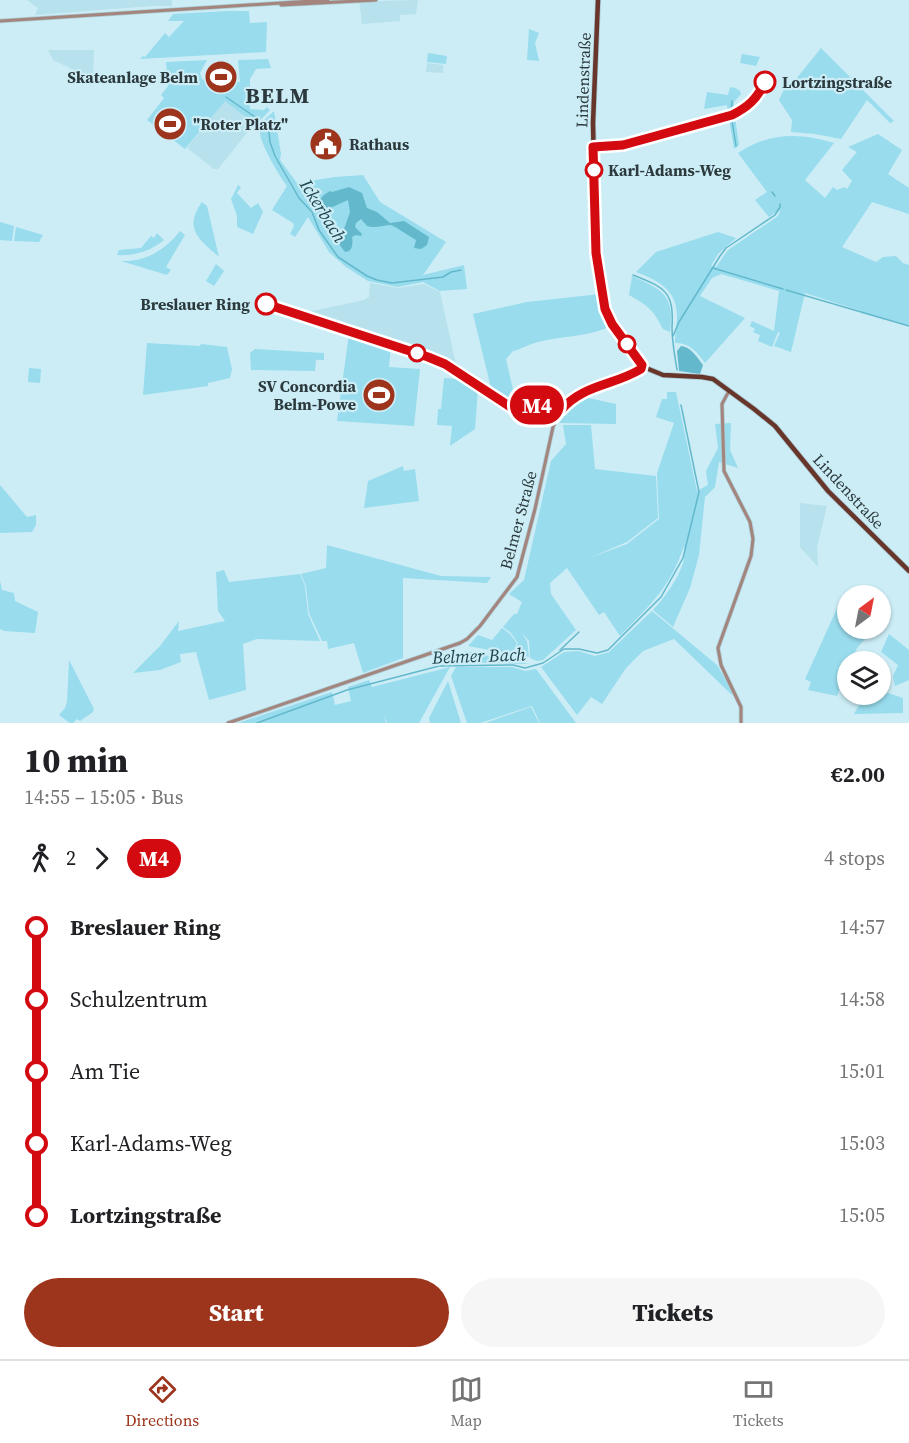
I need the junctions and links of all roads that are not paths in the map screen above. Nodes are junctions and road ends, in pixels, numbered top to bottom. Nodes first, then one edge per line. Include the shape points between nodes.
1 (327, 0) edge
2 (376, 0) edge
3 (598, 0) edge
4 (307, 1) edge
5 (273, 2) edge
6 (0, 21) edge
7 (643, 368) junction
8 (730, 391) junction
9 (909, 571) edge
10 (228, 723) edge
11 (741, 723) edge

1 - 4 street
2 - 5 street via 284,6
3 - 7 main road, Lindenstraße via 593,123 596,253 608,316
4 - 5 street
5 - 6 street
7 - 8 main road, Lindenstraße via 663,375 708,378
7 - 10 street, Belmer Straße via 582,392 559,414 517,577 467,639
8 - 9 main road, Lindenstraße via 775,426 828,491
8 - 11 street via 722,404 724,471 750,522 753,539 751,556 719,640 718,656 739,701

